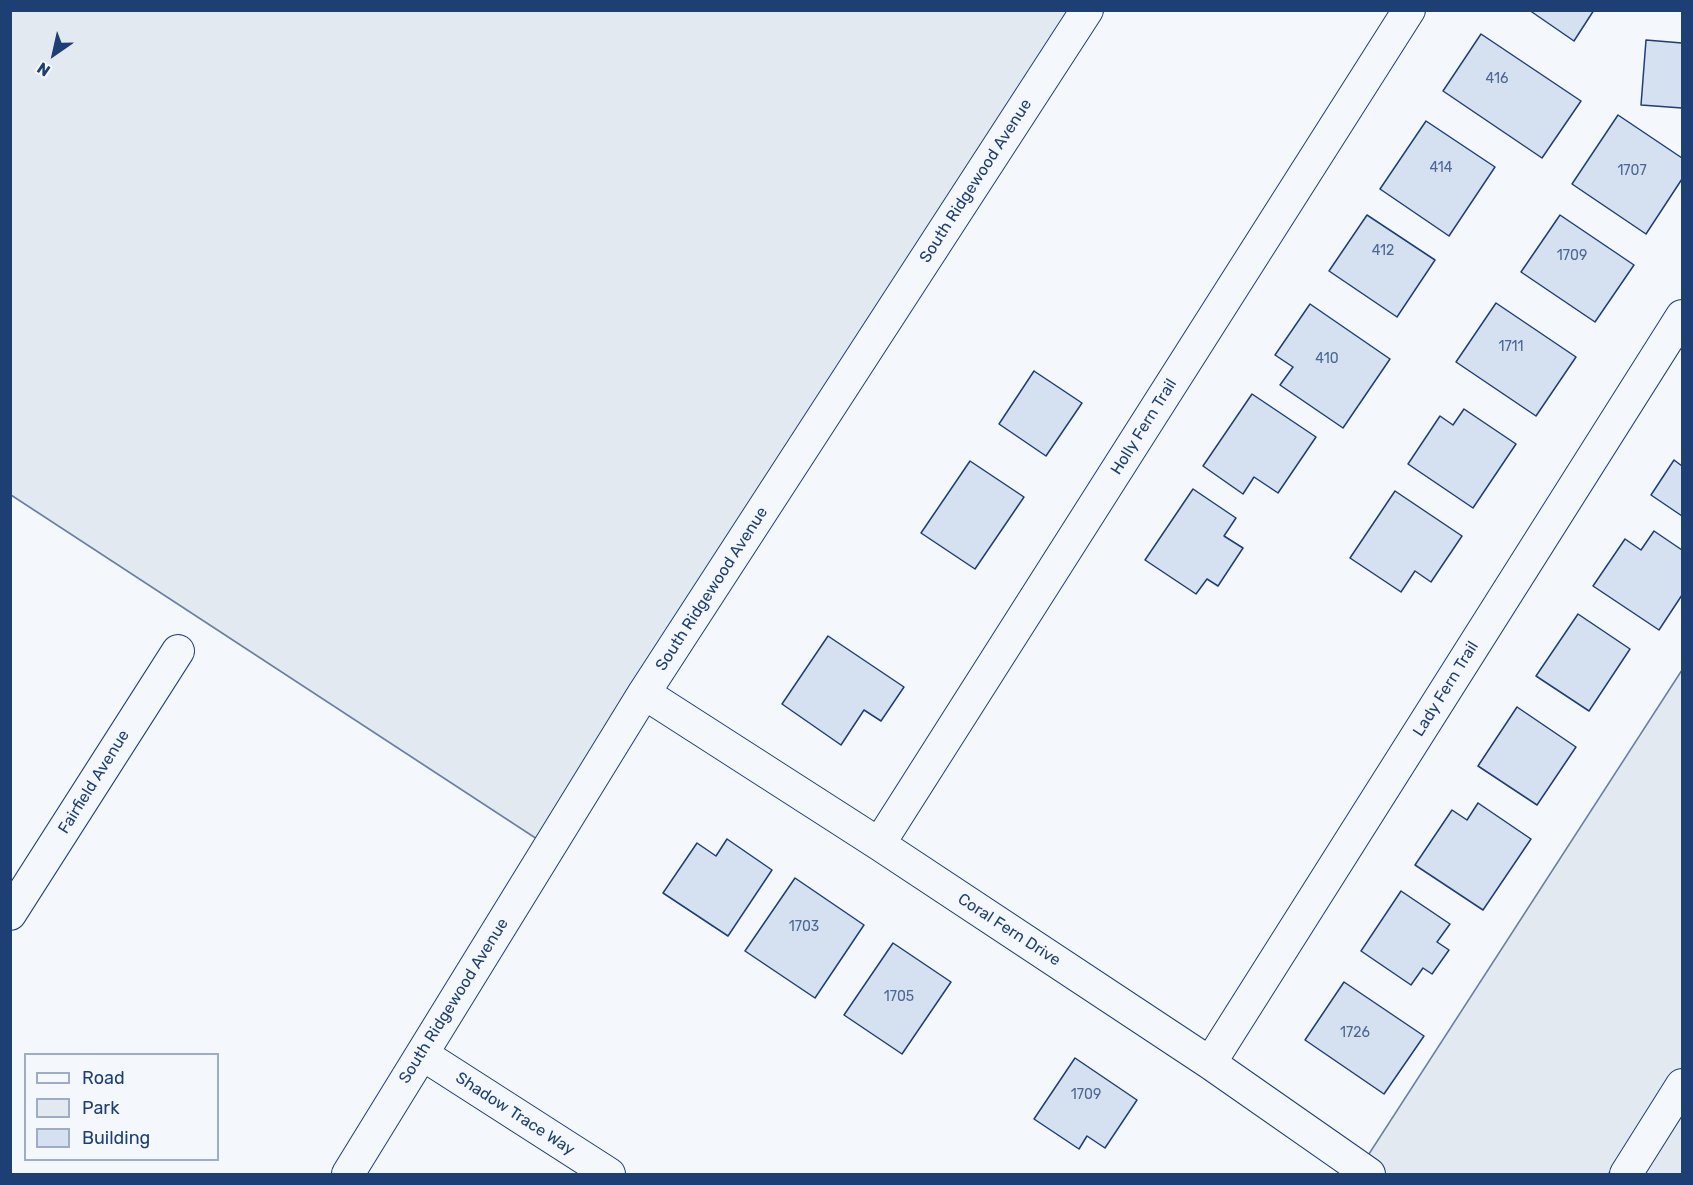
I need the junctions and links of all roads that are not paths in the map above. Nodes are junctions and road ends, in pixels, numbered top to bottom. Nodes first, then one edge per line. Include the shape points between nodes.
1 (1087, 10) edge
2 (1409, 10) edge
3 (1683, 316) edge
4 (178, 651) dead end
5 (644, 693) junction
6 (879, 844) junction
7 (10, 914) edge
8 (422, 1054) junction
9 (1210, 1063) junction
10 (1683, 1085) edge
11 (348, 1174) edge
12 (609, 1174) edge
13 (1369, 1174) edge
14 (1626, 1174) edge

1 - 5 street, South Ridgewood Avenue
2 - 6 street, Holly Fern Trail
3 - 9 street, Lady Fern Trail
4 - 7 street, Fairfield Avenue
5 - 6 street, Coral Fern Drive
5 - 8 street, South Ridgewood Avenue
6 - 9 street, Coral Fern Drive
8 - 11 street, South Ridgewood Avenue
8 - 12 street, Shadow Trace Way
9 - 13 street, Coral Fern Drive
10 - 14 street

